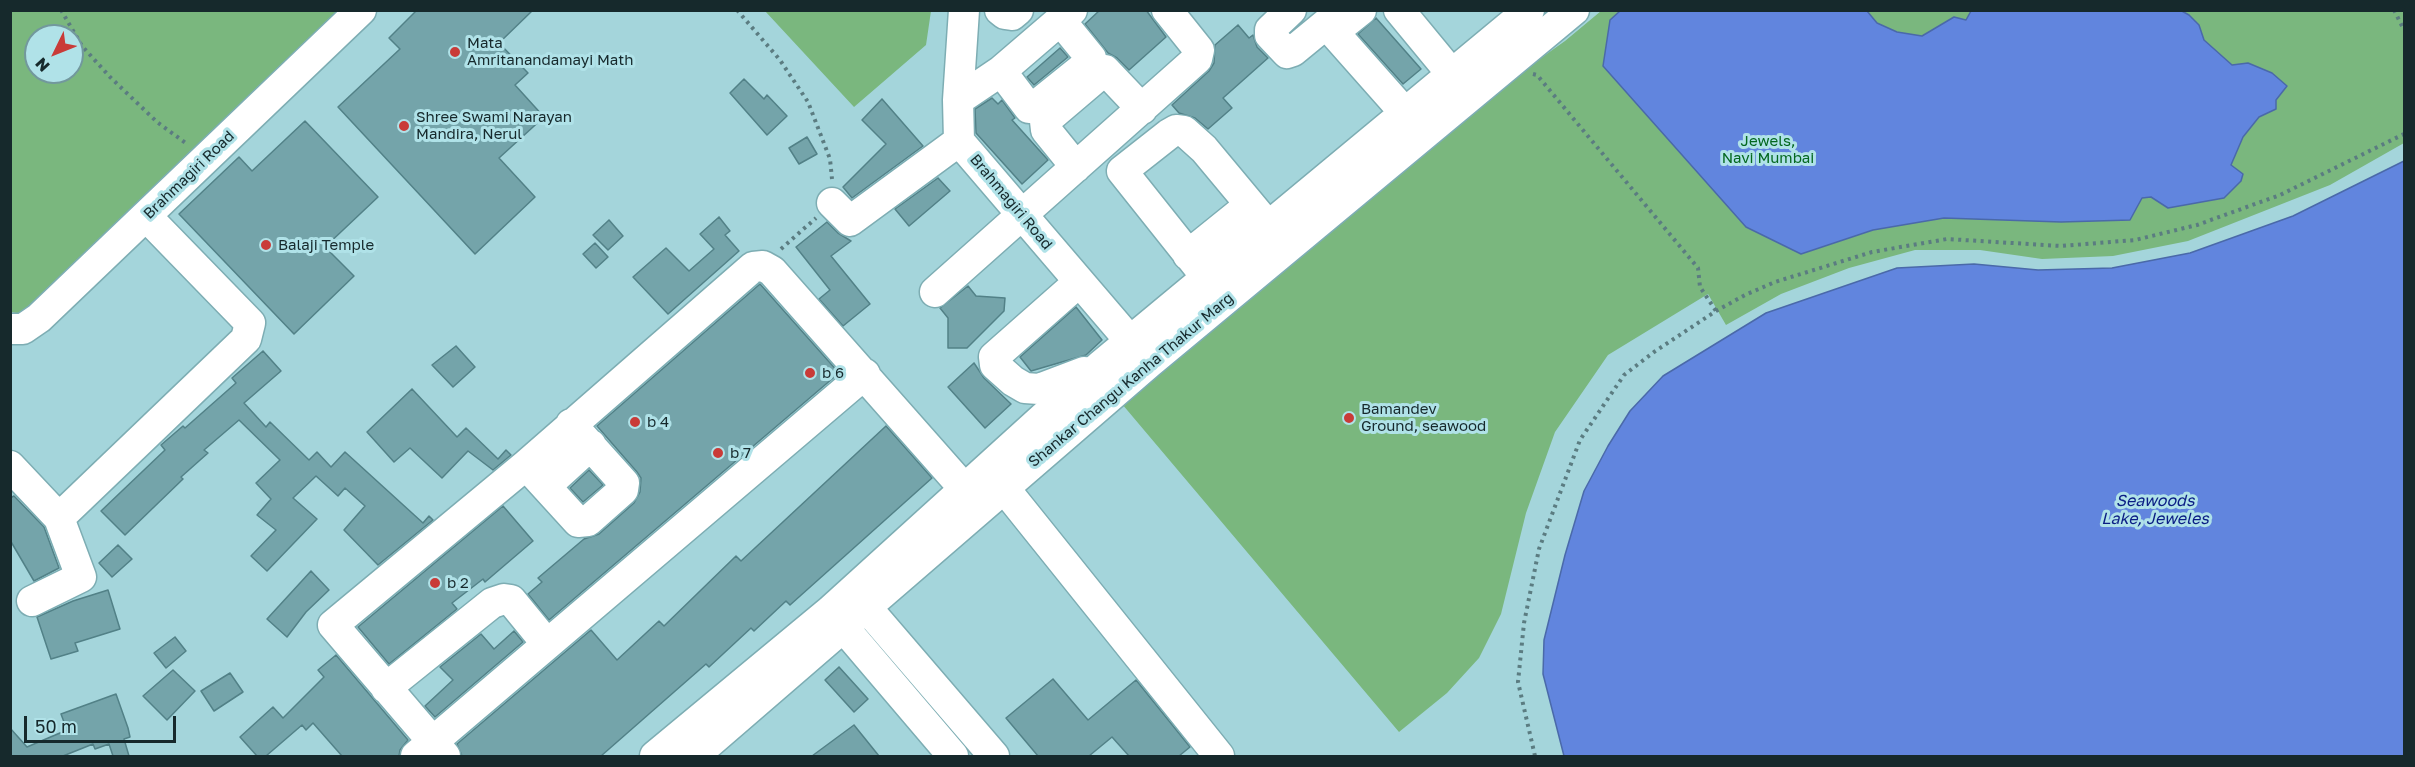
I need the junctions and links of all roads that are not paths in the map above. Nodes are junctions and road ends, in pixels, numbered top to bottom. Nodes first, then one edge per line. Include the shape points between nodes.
1 (362, 10) edge
2 (964, 10) edge
3 (1000, 10) edge
4 (1018, 10) edge
5 (1167, 10) edge
6 (1291, 10) edge
7 (1343, 10) edge
8 (1361, 10) edge
9 (1399, 10) edge
10 (1529, 10) edge
11 (1574, 10) edge
12 (1067, 21) edge
13 (1005, 77) junction
14 (1462, 86) junction
15 (958, 100) junction
16 (1136, 103) junction
17 (1406, 114) junction
18 (959, 141) junction
19 (1102, 144) junction
20 (1070, 160) junction
21 (1122, 171) junction
22 (832, 204) road end
23 (1023, 215) junction
24 (146, 216) junction
25 (1259, 216) junction
26 (1188, 255) junction
27 (1208, 279) junction
28 (1079, 282) junction
29 (935, 292) dead end
30 (10, 329) edge
31 (1140, 353) junction
32 (1100, 366) junction
33 (864, 374) junction
34 (581, 435) junction
35 (526, 465) junction
36 (10, 466) edge
37 (996, 478) junction
38 (546, 486) junction
39 (973, 497) junction
40 (59, 518) junction
41 (860, 599) junction
42 (32, 601) dead end
43 (837, 620) junction
44 (547, 644) junction
45 (386, 688) junction
46 (431, 752) edge
47 (981, 752) edge
48 (656, 756) edge
49 (694, 756) edge
50 (953, 756) edge
51 (1219, 756) edge

1 - 24 street, Brahmagiri Road
2 - 15 street, Brahmagiri Road
3 - 4 street via 1012,15
5 - 16 street via 1199,50 1197,60
6 - 7 street via 1270,30 1287,53
8 - 17 street via 1336,30 1336,35
9 - 14 street
10 - 14 street, Shankar Changu Kanha Thakur Marg
11 - 14 street, Shankar Changu Kanha Thakur Marg
12 - 13 street
12 - 13 street via 1091,58 1084,67 1033,108
13 - 15 street
14 - 17 street, Shankar Changu Kanha Thakur Marg
14 - 31 street, Shankar Changu Kanha Thakur Marg
15 - 18 street, Brahmagiri Road
16 - 19 street
16 - 20 street via 1106,70 1045,121 1046,130
17 - 25 street, Shankar Changu Kanha Thakur Marg
18 - 22 street via 850,221
18 - 23 street, Brahmagiri Road
19 - 20 street
19 - 21 street
20 - 23 street
21 - 25 street via 1168,134 1184,131 1204,149
21 - 26 street
23 - 28 street, Brahmagiri Road
23 - 29 street
24 - 30 street, Brahmagiri Road via 39,318 23,329
24 - 40 street via 250,323 246,339
25 - 26 street
25 - 27 street, Shankar Changu Kanha Thakur Marg
26 - 27 street
27 - 31 street, Shankar Changu Kanha Thakur Marg
28 - 31 street, Brahmagiri Road
28 - 32 street via 997,352 995,365 1013,381 1039,390
31 - 32 street, Shankar Changu Kanha Thakur Marg
31 - 37 street, Shankar Changu Kanha Thakur Marg
32 - 37 street, Shankar Changu Kanha Thakur Marg
33 - 34 street via 772,271 763,266 749,270
33 - 39 street
33 - 44 street
34 - 35 street
34 - 38 street
34 - 38 street via 624,483 622,490 588,522 578,522
35 - 38 street
35 - 45 street via 333,625
36 - 40 street
37 - 39 street, Shankar Changu Kanha Thakur Marg
37 - 51 street
39 - 41 street, Shankar Changu Kanha Thakur Marg
40 - 42 street via 81,577
41 - 43 street, Shankar Changu Kanha Thakur Marg
41 - 47 street
43 - 48 street, Shankar Changu Kanha Thakur Marg
43 - 49 street, Shankar Changu Kanha Thakur Marg
43 - 50 street
44 - 45 street via 511,600 504,599 492,603
44 - 46 street
45 - 46 street

